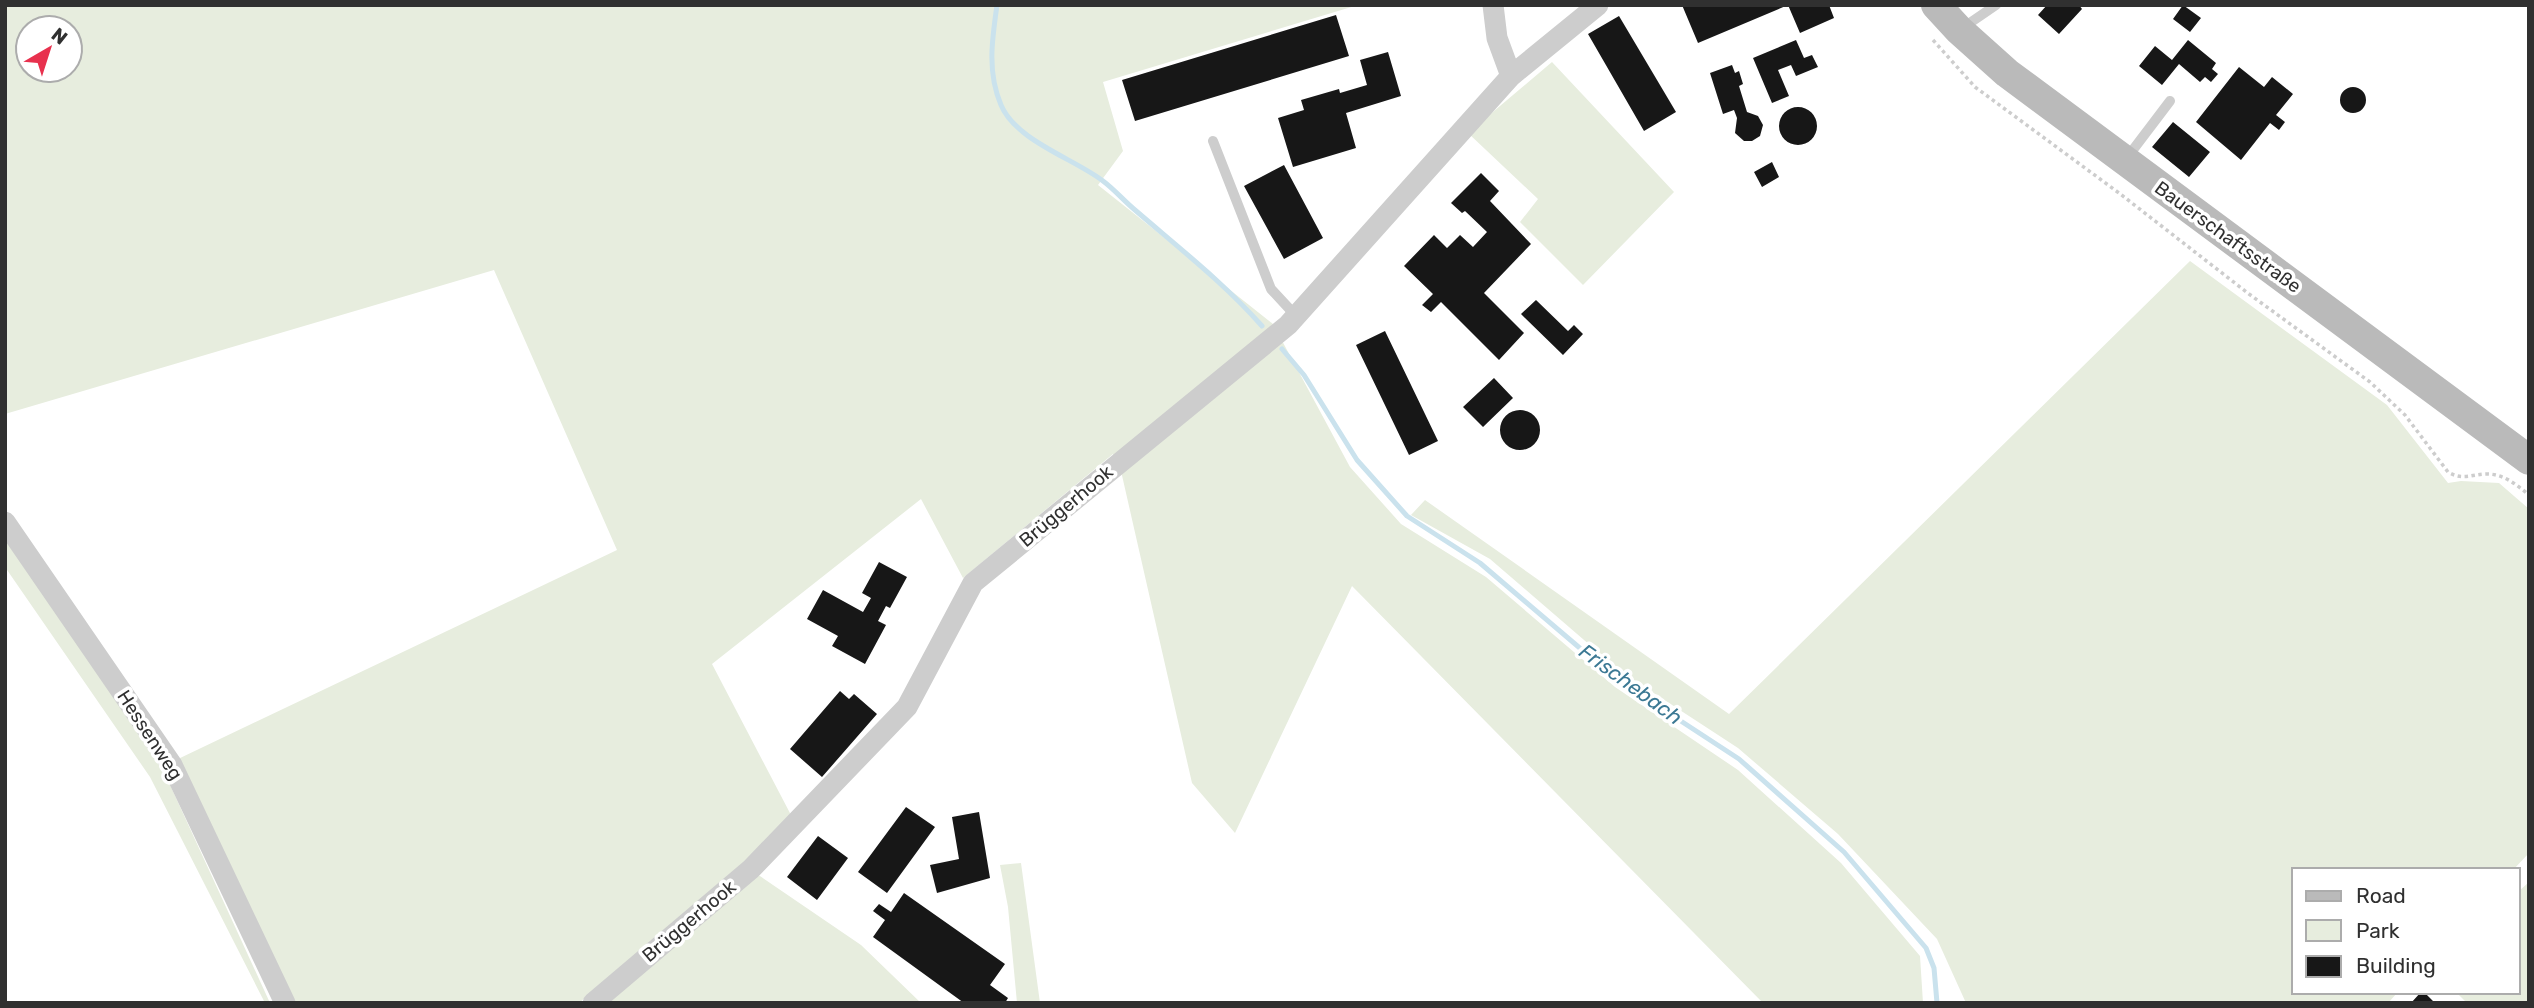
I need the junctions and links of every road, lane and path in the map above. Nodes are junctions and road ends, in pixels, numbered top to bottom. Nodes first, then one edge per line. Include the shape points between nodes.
1 (1493, 5) edge
2 (1598, 5) edge
3 (1936, 5) edge
4 (1996, 5) edge
5 (1959, 30) junction
6 (1930, 35) dead end
7 (1511, 76) junction
8 (2170, 101) dead end
9 (1213, 141) dead end
10 (2125, 161) junction
11 (1296, 316) junction
12 (2529, 460) edge
13 (2529, 495) edge
14 (5, 522) edge
15 (285, 1003) edge
16 (593, 1003) edge

1 - 7 street via 1497,38
2 - 7 street, Brüggerhook
3 - 5 street, Bauerschaftsstraße
4 - 5 lane
5 - 10 street, Bauerschaftsstraße via 2007,73
6 - 13 path via 1975,87 2390,398 2448,472 2457,477 2487,474 2505,478
7 - 11 street, Brüggerhook
8 - 10 lane
9 - 11 lane via 1271,289
10 - 12 street, Bauerschaftsstraße
11 - 16 street, Brüggerhook via 973,583 908,707 751,869
14 - 15 street, Hessenweg via 172,765

